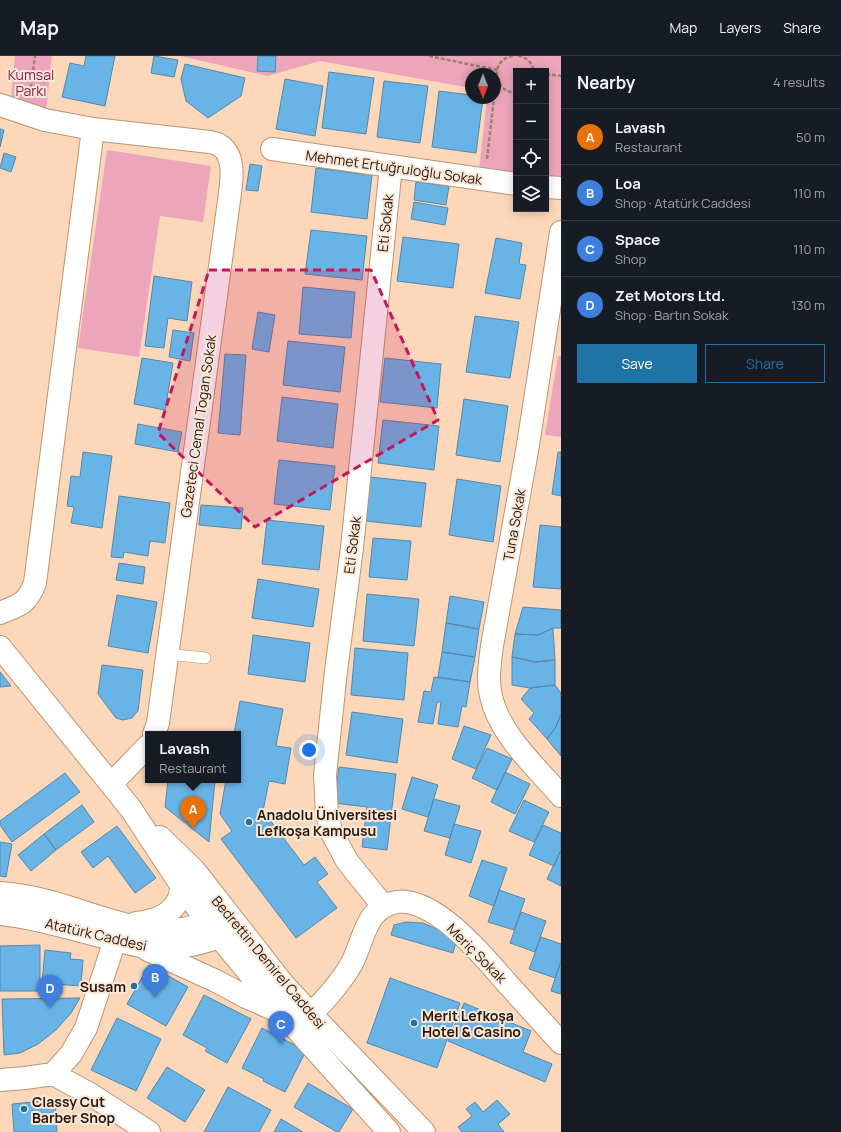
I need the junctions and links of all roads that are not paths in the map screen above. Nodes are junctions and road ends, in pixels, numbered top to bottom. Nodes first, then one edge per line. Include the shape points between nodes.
1 (0, 106) edge
2 (93, 129) junction
3 (272, 149) dead end
4 (391, 166) junction
5 (513, 184) edge
6 (549, 187) edge
7 (561, 188) edge
8 (561, 232) edge
9 (0, 613) edge
10 (0, 647) edge
11 (167, 654) junction
12 (205, 658) dead end
13 (155, 731) edge
14 (145, 749) edge
15 (112, 783) junction
16 (561, 796) edge
17 (131, 809) junction
18 (181, 885) junction
19 (0, 893) edge
20 (384, 907) junction
21 (0, 914) edge
22 (224, 925) junction
23 (121, 932) junction
24 (140, 946) junction
25 (281, 1012) junction
26 (303, 1021) junction
27 (561, 1043) edge
28 (53, 1074) junction
29 (0, 1080) edge
30 (149, 1132) edge
31 (389, 1132) edge
32 (424, 1132) edge

1 - 2 street, Gazeteci Cemal Togan Sokak via 45,120
2 - 9 street via 35,584 31,594 22,604
2 - 11 street, Gazeteci Cemal Togan Sokak via 219,144 230,158 232,169
3 - 4 street, Mehmet Ertuğruloğlu Sokak
4 - 5 street, Mehmet Ertuğruloğlu Sokak
4 - 20 street, Eti Sokak via 352,548 325,775 327,814 331,831 347,861
6 - 7 street
8 - 16 street, Tuna Sokak via 528,445 492,646 489,680 494,708 507,733
10 - 15 street, Bedrettin Demirel Caddesi
11 - 12 lane
11 - 13 street, Gazeteci Cemal Togan Sokak
14 - 15 street
15 - 17 street, Bedrettin Demirel Caddesi
17 - 18 street, Bedrettin Demirel Caddesi
17 - 22 street, Bedrettin Demirel Caddesi via 194,870
18 - 22 street, Bedrettin Demirel Caddesi
18 - 23 street via 177,902 167,914
19 - 23 street, Atatürk Caddesi via 39,898
20 - 26 street via 369,922 353,961 339,984
20 - 27 street, Meriç Sokak via 397,902 412,903 423,906 451,925 473,945
21 - 23 street, Atatürk Caddesi
22 - 23 street, Atatürk Caddesi via 173,930 144,928
22 - 24 street, Atatürk Caddesi via 201,942 180,946
22 - 25 street, Bedrettin Demirel Caddesi
22 - 26 street, Bedrettin Demirel Caddesi via 284,984
23 - 24 street, Atatürk Caddesi
23 - 28 street via 86,1028 71,1054
24 - 25 street
25 - 26 street, Bedrettin Demirel Caddesi
26 - 31 street, Bedrettin Demirel Caddesi
26 - 32 street, Bedrettin Demirel Caddesi
28 - 29 street
28 - 30 street via 90,1094

